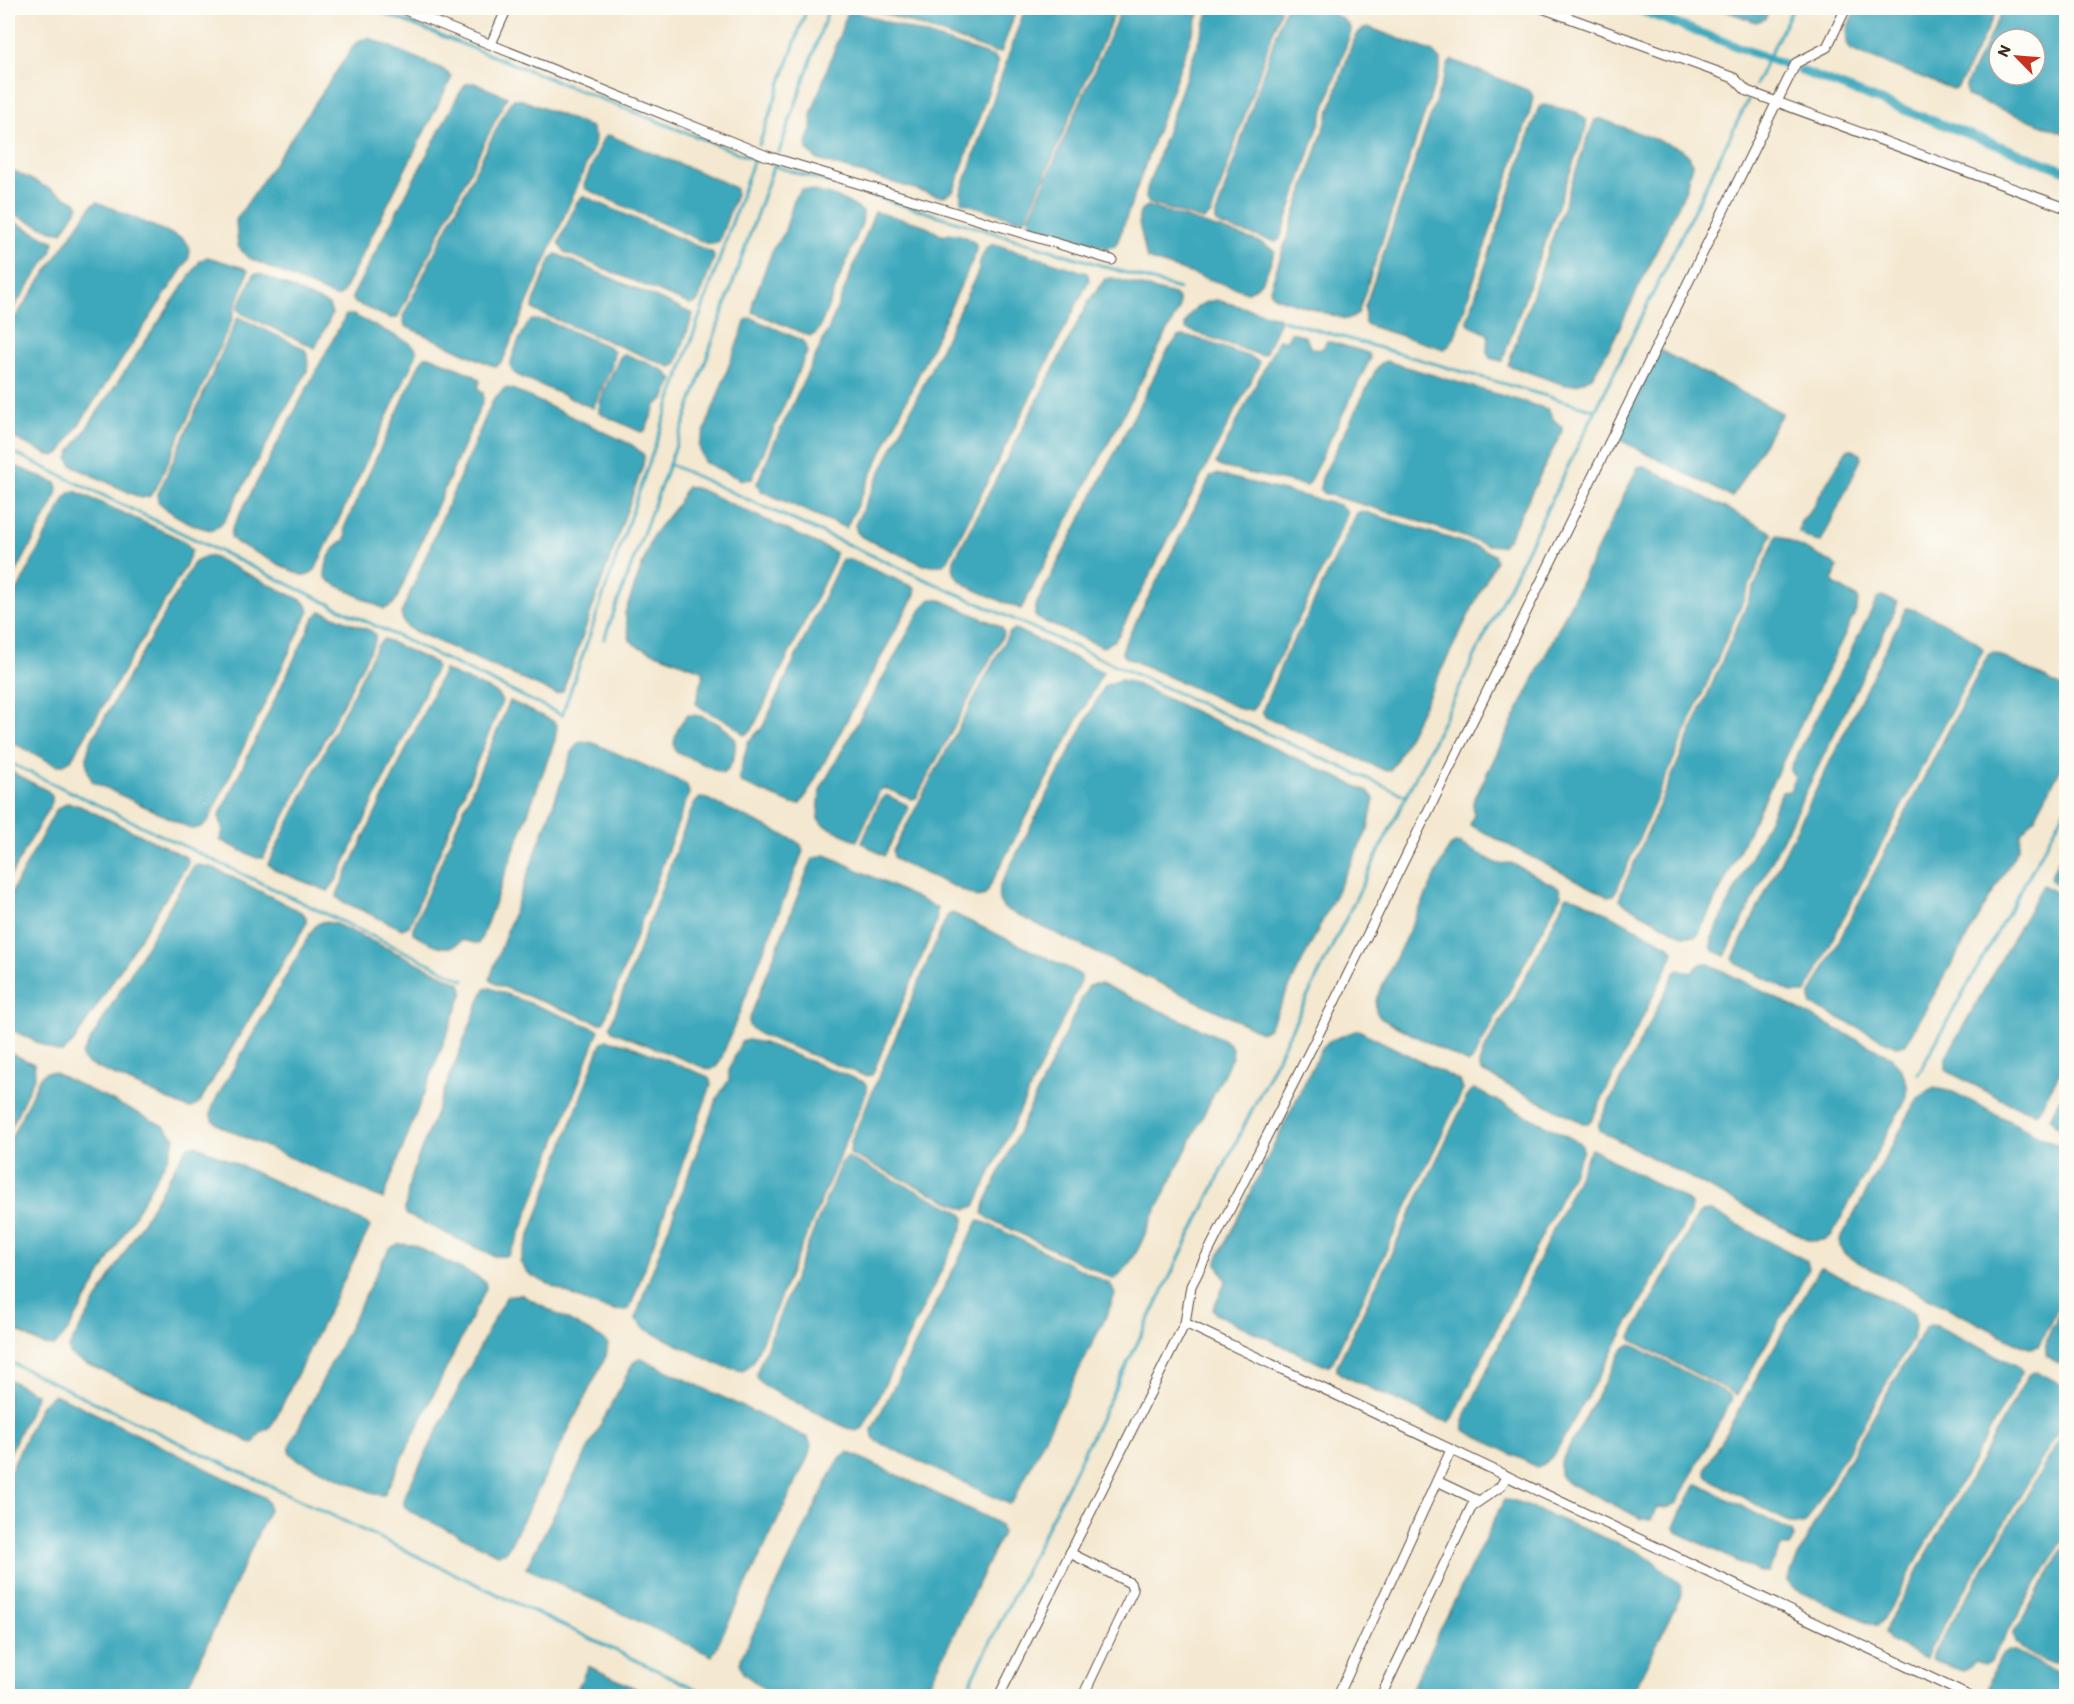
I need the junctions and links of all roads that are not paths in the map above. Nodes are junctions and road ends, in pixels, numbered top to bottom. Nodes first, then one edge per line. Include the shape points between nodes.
1 (400, 8) edge
2 (507, 8) edge
3 (1542, 8) edge
4 (1846, 8) edge
5 (491, 44) junction
6 (1777, 102) junction
7 (2067, 208) edge
8 (1112, 260) dead end
9 (1185, 1323) junction
10 (1451, 1450) junction
11 (1507, 1476) junction
12 (1437, 1481) junction
13 (1479, 1501) junction
14 (1070, 1553) junction
15 (999, 1696) edge
16 (1083, 1696) edge
17 (1338, 1696) edge
18 (1382, 1696) edge
19 (1969, 1696) edge

1 - 5 street
2 - 5 street
3 - 6 street via 1734,78 1747,91
4 - 6 street via 1827,47 1796,63
5 - 8 street via 767,156
6 - 7 street
6 - 9 street via 1191,1286
9 - 10 street
9 - 14 street
10 - 11 street
10 - 12 street
11 - 13 street
11 - 19 street
12 - 13 street
12 - 17 street
13 - 18 street via 1472,1506
14 - 15 street
14 - 16 street via 1130,1583 1133,1590

